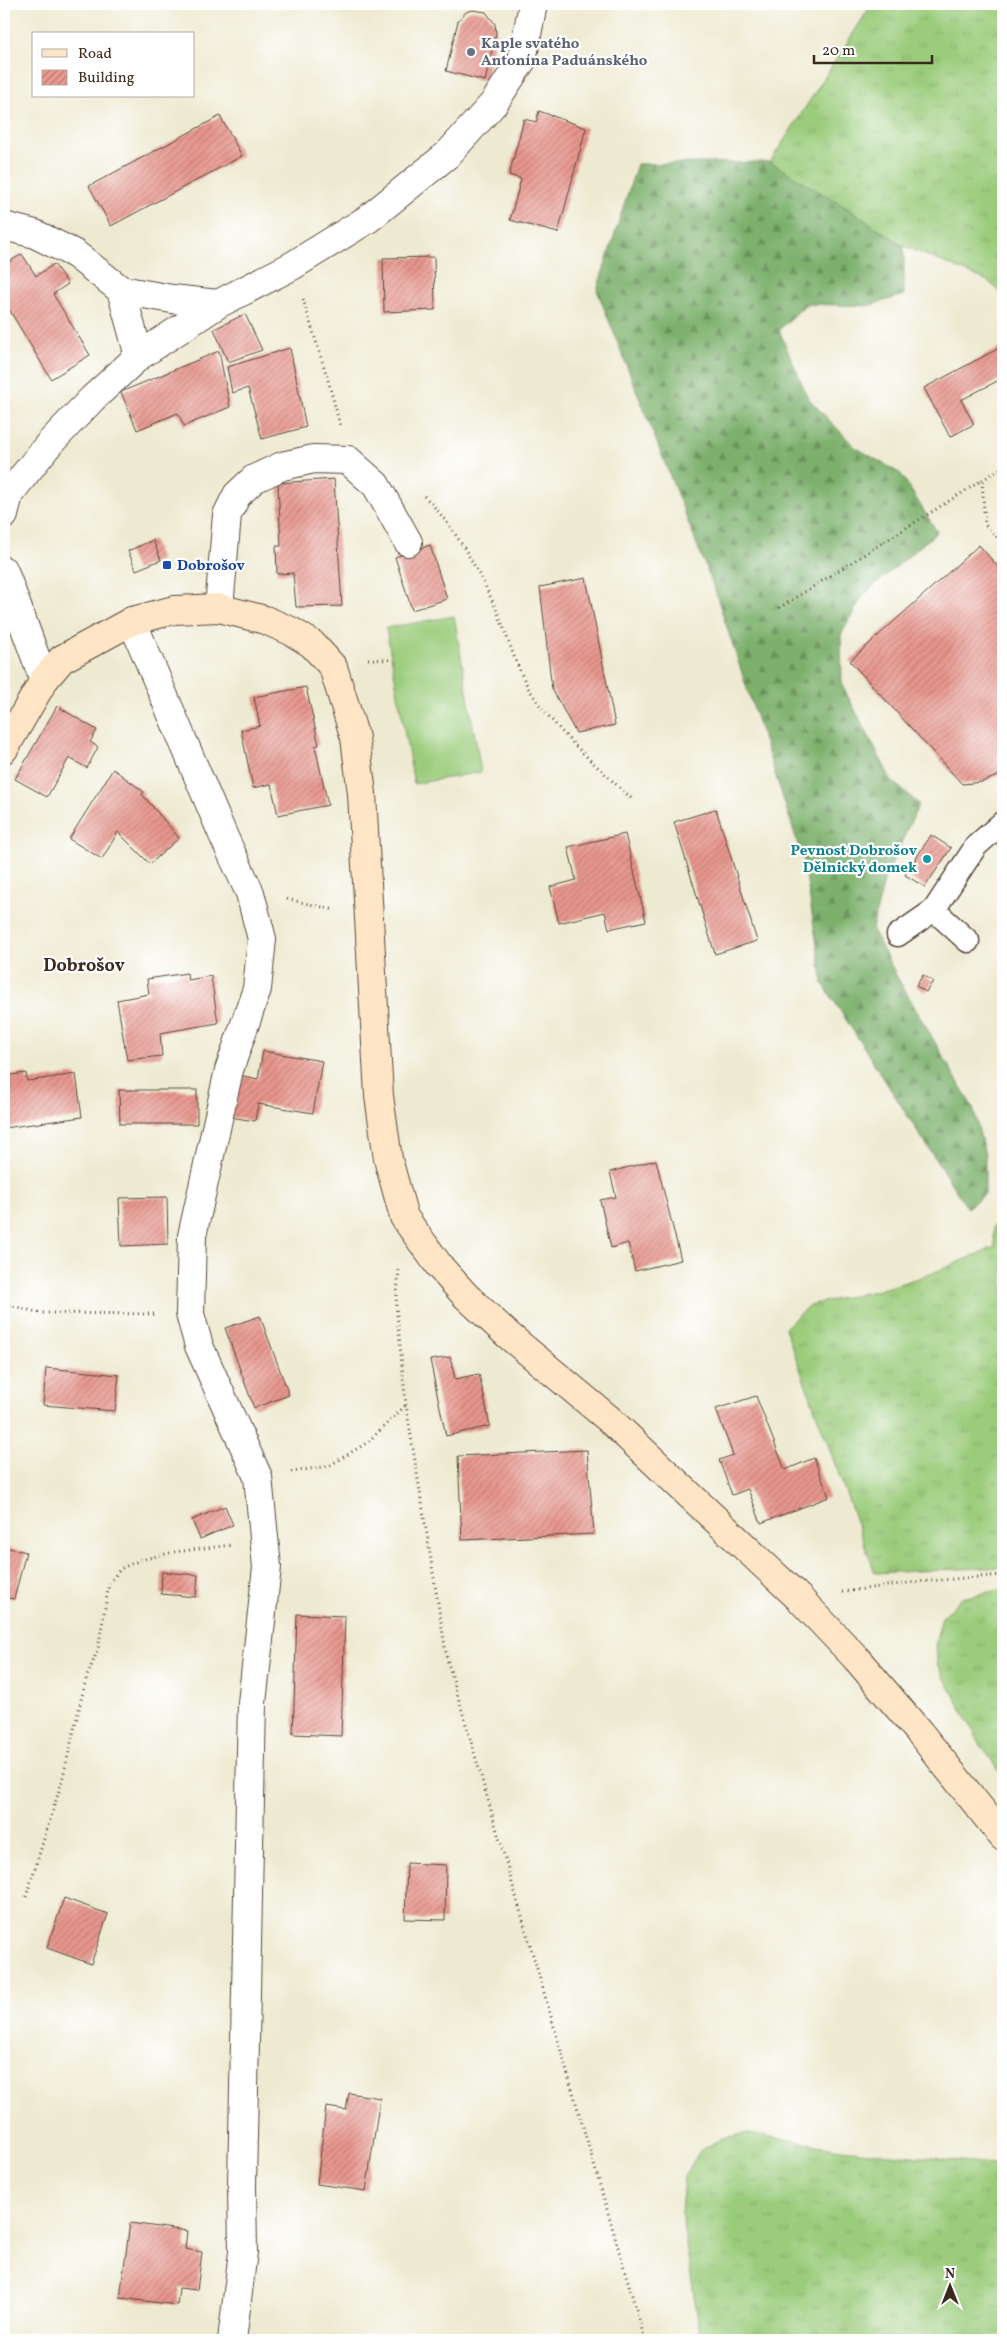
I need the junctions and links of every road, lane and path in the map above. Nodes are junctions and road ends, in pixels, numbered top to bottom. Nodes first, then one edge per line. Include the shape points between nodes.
1 (533, 4) edge
2 (4, 226) edge
3 (292, 266) junction
4 (121, 290) junction
5 (218, 304) junction
6 (140, 356) junction
7 (348, 460) junction
8 (1003, 467) edge
9 (982, 481) junction
10 (422, 494) dead end
11 (4, 515) edge
12 (408, 542) dead end
13 (1003, 543) edge
14 (4, 571) edge
15 (219, 608) junction
16 (779, 608) dead end
17 (132, 622) junction
18 (44, 680) junction
19 (4, 749) edge
20 (633, 800) dead end
21 (1003, 822) edge
22 (250, 893) junction
23 (934, 910) junction
24 (370, 934) junction
25 (898, 934) dead end
26 (968, 941) dead end
27 (404, 1217) junction
28 (4, 1304) edge
29 (190, 1314) junction
30 (406, 1405) junction
31 (258, 1478) junction
32 (265, 1534) junction
33 (1003, 1575) edge
34 (799, 1598) junction
35 (1003, 1837) edge
36 (26, 1897) dead end
37 (232, 2340) edge
38 (645, 2340) edge

1 - 3 street via 522,60 494,103 447,155 368,219
2 - 4 street via 35,234 75,254
3 - 5 street
3 - 7 path via 328,380
4 - 5 street
4 - 6 street
5 - 6 street
6 - 11 street via 49,444 9,494
7 - 12 street via 376,485
7 - 15 street via 314,459 282,466 254,479 237,495 227,515
8 - 9 path
9 - 13 path via 985,524
9 - 16 path
10 - 20 path via 436,508 475,568 519,669 538,702 566,737
14 - 18 street
15 - 17 street via 174,610
15 - 24 street via 265,620 291,631 312,644 333,667 355,738 362,794
17 - 18 street via 62,659
17 - 22 street
18 - 19 street
21 - 23 lane via 976,846
22 - 24 path via 337,911
22 - 29 street via 262,939 258,989 229,1070 192,1236
23 - 25 lane
23 - 26 lane
24 - 27 street via 379,1096 388,1158
27 - 30 path via 396,1305
27 - 34 street via 465,1295 610,1420
28 - 29 path via 42,1313
29 - 31 street via 199,1346
30 - 31 path via 368,1442 329,1466
30 - 38 path via 447,1659
31 - 32 street
32 - 36 path via 236,1544 140,1560 120,1569 109,1584 98,1649 86,1678 62,1781
32 - 37 street via 267,1567 252,1704 243,2252
33 - 34 path via 916,1582
34 - 35 street via 862,1665

